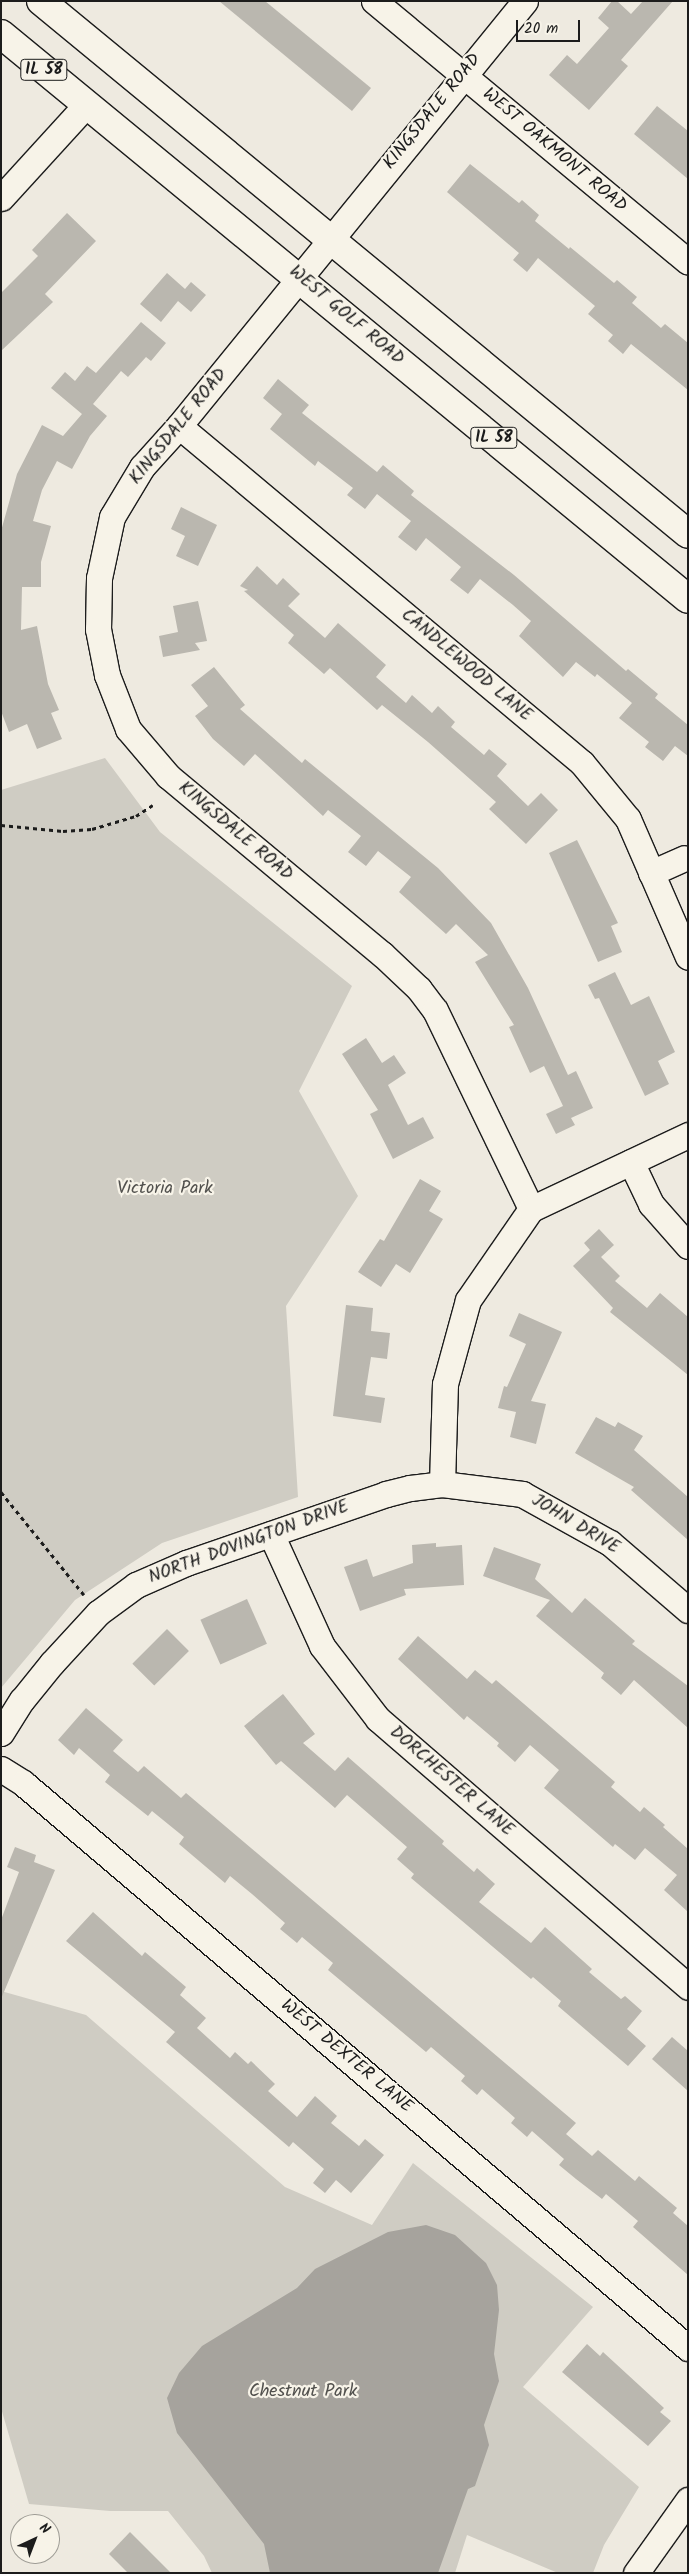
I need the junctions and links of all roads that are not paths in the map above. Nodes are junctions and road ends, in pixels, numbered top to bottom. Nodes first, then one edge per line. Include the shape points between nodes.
1 (42, 1) edge
2 (374, 1) edge
3 (525, 1) edge
4 (1, 34) edge
5 (463, 75) junction
6 (86, 105) junction
7 (1, 198) edge
8 (329, 240) junction
9 (688, 262) edge
10 (299, 277) junction
11 (179, 426) junction
12 (688, 534) edge
13 (688, 599) edge
14 (684, 858) dead end
15 (651, 873) junction
16 (688, 957) edge
17 (688, 1135) edge
18 (631, 1162) junction
19 (530, 1209) junction
20 (688, 1246) edge
21 (442, 1484) junction
22 (271, 1534) junction
23 (688, 1610) edge
24 (1, 1733) edge
25 (1, 1769) edge
26 (688, 1987) edge
27 (688, 2348) edge
28 (685, 2510) edge
29 (636, 2573) edge

1 - 8 main road, IL 58
2 - 5 street, WEST OAKMONT ROAD
3 - 5 street, KINGSDALE ROAD
4 - 6 main road, WEST GOLF ROAD / IL 58
5 - 8 street, KINGSDALE ROAD
5 - 9 street, WEST OAKMONT ROAD
6 - 7 street
6 - 10 main road, WEST GOLF ROAD / IL 58
8 - 10 street, KINGSDALE ROAD
8 - 12 main road, IL 58
10 - 11 street, KINGSDALE ROAD
10 - 13 main road, WEST GOLF ROAD / IL 58
11 - 15 street, CANDLEWOOD LANE via 582,763 628,819
11 - 19 street, KINGSDALE ROAD via 142,467 112,516 99,578 101,655 128,729 168,776 382,954 419,989 448,1033
14 - 15 street
15 - 16 street, CANDLEWOOD LANE
17 - 18 street
18 - 19 street
18 - 20 street via 652,1204
19 - 21 street via 468,1300 445,1384
21 - 22 street, NORTH DOVINGTON DRIVE via 386,1494
21 - 23 street, JOHN DRIVE via 522,1494 610,1542
22 - 24 street, NORTH DOVINGTON DRIVE via 154,1576 98,1613 22,1700
22 - 26 street, DORCHESTER LANE via 322,1646 378,1719
25 - 27 street, WEST DEXTER LANE via 23,1783
28 - 29 street

